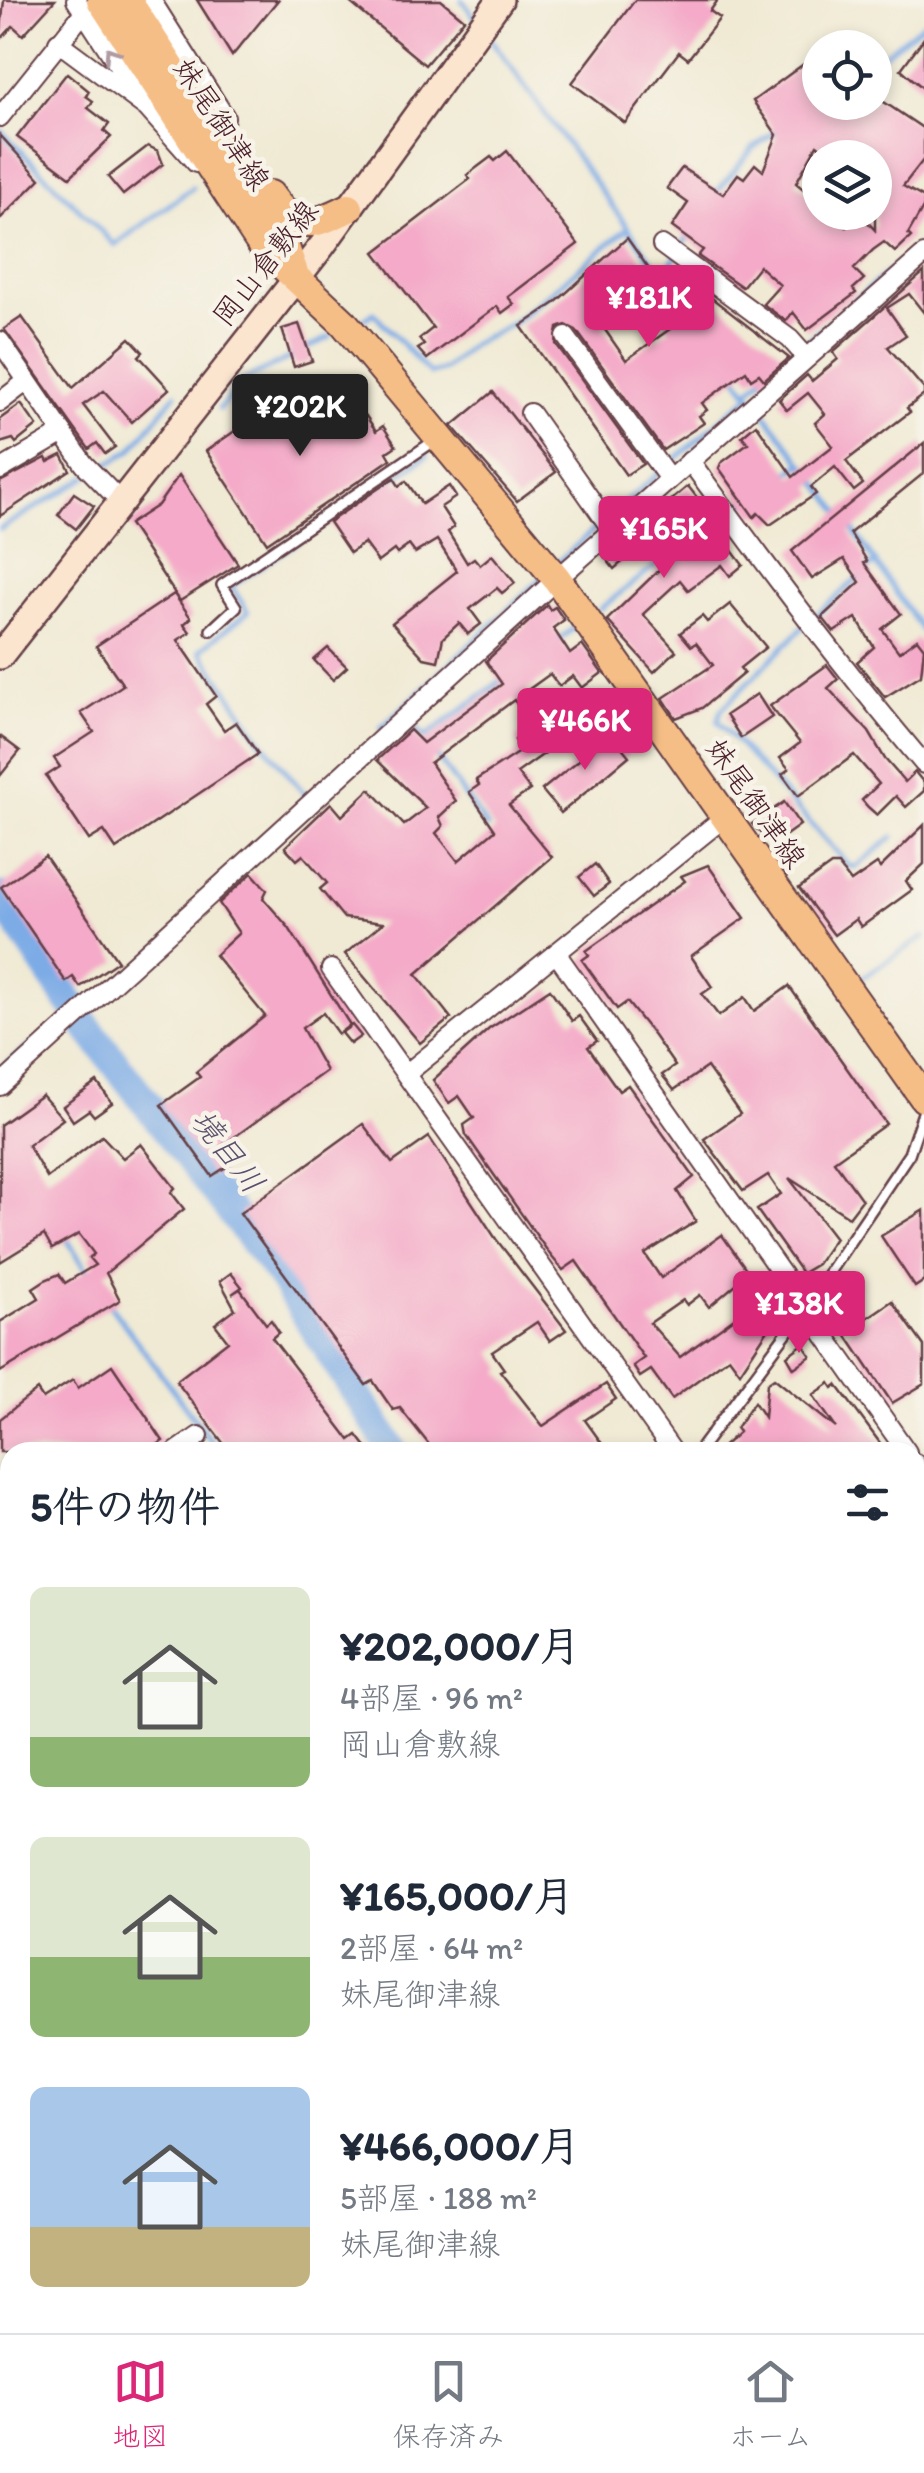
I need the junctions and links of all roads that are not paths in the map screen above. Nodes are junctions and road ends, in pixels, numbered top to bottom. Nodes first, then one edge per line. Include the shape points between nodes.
1 (127, 0) edge
2 (151, 0) edge
3 (87, 4) edge
4 (486, 19) edge
5 (58, 42) junction
6 (147, 108) junction
7 (0, 117) edge
8 (201, 147) junction
9 (349, 208) junction
10 (671, 252) dead end
11 (924, 255) edge
12 (296, 277) junction
13 (566, 338) dead end
14 (0, 341) edge
15 (801, 351) junction
16 (27, 381) junction
17 (0, 402) edge
18 (530, 414) dead end
19 (63, 433) junction
20 (439, 438) junction
21 (690, 461) junction
22 (0, 470) edge
23 (664, 472) junction
24 (120, 500) junction
25 (606, 522) junction
26 (552, 574) junction
27 (210, 630) dead end
28 (0, 656) edge
29 (924, 764) edge
30 (726, 816) junction
31 (556, 953) junction
32 (331, 969) dead end
33 (406, 1074) junction
34 (0, 1086) edge
35 (924, 1098) edge
36 (924, 1110) edge
37 (805, 1308) junction
38 (198, 1436) dead end
39 (190, 1442) edge
40 (666, 1442) edge
41 (705, 1442) edge
42 (901, 1442) edge

1 - 8 main road, 妹尾御津線
2 - 8 street via 225,117 226,124
3 - 5 street
6 -> 3 street
3 - 8 main road, 妹尾御津線
4 - 9 main road, 岡山倉敷線
5 - 6 street
5 - 7 street
6 - 8 street
8 - 9 main road via 236,146 288,218 316,223
8 - 12 main road, 妹尾御津線 via 263,247
8 - 12 main road, 妹尾御津線 via 281,236
9 - 12 main road, 岡山倉敷線
10 - 15 street
11 - 15 street
12 - 20 main road, 妹尾御津線 via 344,323
12 - 24 main road, 岡山倉敷線
13 - 23 street
14 - 16 street
15 - 21 street
16 - 17 street
16 - 19 street
18 - 25 street
19 - 22 street
19 - 24 street
20 - 26 main road, 妹尾御津線
20 - 27 lane via 222,585 236,607
21 - 23 street
21 - 29 street via 830,653
23 - 25 street
24 - 28 main road, 岡山倉敷線
25 - 26 street
26 - 30 main road, 妹尾御津線
26 - 34 street
30 - 31 street
30 - 35 main road, 妹尾御津線
31 - 33 street
31 - 37 street
32 - 33 street
33 - 40 street
36 - 37 lane via 909,1154
37 - 41 lane
37 - 42 street
38 - 39 street

